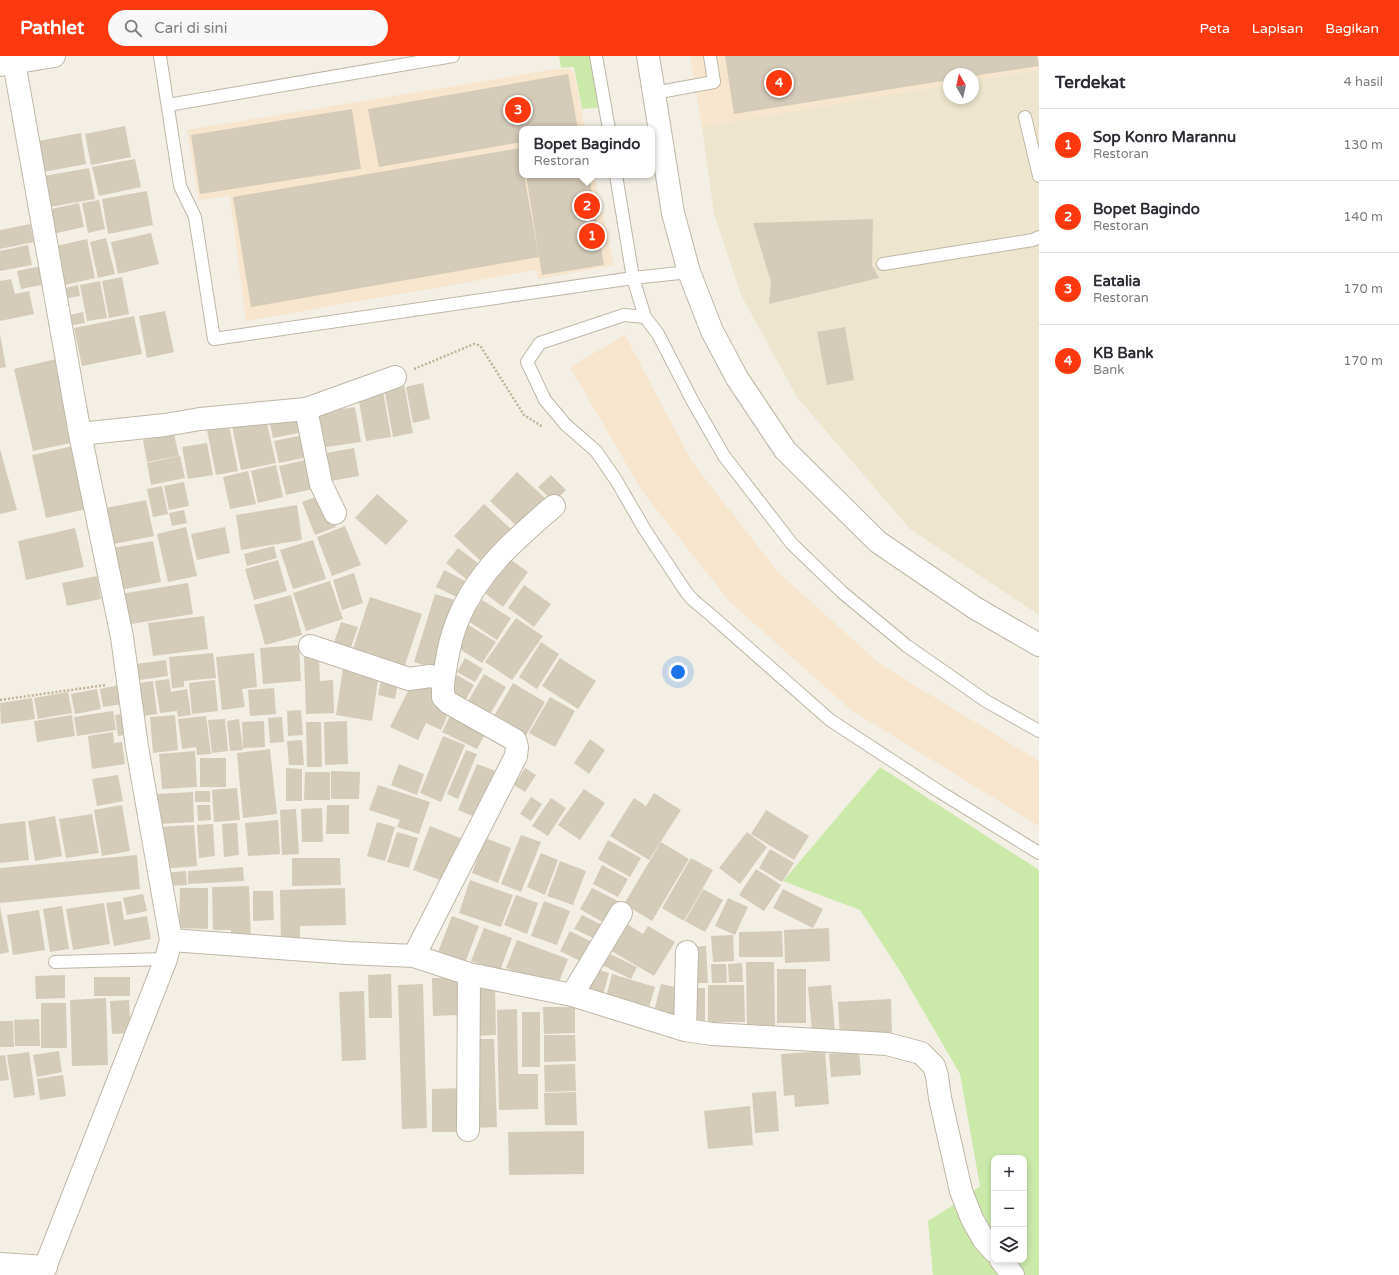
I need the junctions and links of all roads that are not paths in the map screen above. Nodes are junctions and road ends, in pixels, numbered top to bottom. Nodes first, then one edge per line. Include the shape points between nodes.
1 (54, 56) edge
2 (160, 56) edge
3 (453, 56) edge
4 (596, 56) edge
5 (648, 56) edge
6 (710, 56) edge
7 (7, 63) edge
8 (654, 93) junction
9 (168, 105) junction
10 (1025, 117) dead end
11 (608, 126) edge
12 (1039, 176) edge
13 (616, 178) edge
14 (1039, 237) edge
15 (883, 264) dead end
16 (689, 272) junction
17 (633, 278) junction
18 (645, 317) junction
19 (396, 377) road end
20 (306, 409) junction
21 (80, 434) junction
22 (554, 506) dead end
23 (335, 513) dead end
24 (1039, 645) edge
25 (310, 646) dead end
26 (443, 684) junction
27 (1039, 731) edge
28 (1039, 853) edge
29 (621, 913) dead end
30 (169, 949) junction
31 (688, 952) dead end
32 (414, 956) junction
33 (55, 962) dead end
34 (469, 974) junction
35 (572, 995) junction
36 (685, 1030) junction
37 (468, 1130) dead end
38 (991, 1248) edge
39 (1003, 1263) edge
40 (0, 1264) edge
41 (44, 1271) edge
42 (1013, 1275) edge

1 - 7 street
2 - 9 lane
3 - 9 lane
4 - 11 lane
5 - 8 street
6 - 8 lane via 714,82
7 - 21 street
8 - 16 street via 673,213
9 - 17 lane via 180,186 195,217 214,339
10 - 12 lane
13 - 17 lane
14 - 15 lane
16 - 17 lane
16 - 24 street via 712,331 737,378 785,450 878,542 975,608
17 - 18 lane
18 - 27 lane via 658,334 724,456 792,544 842,593 907,646 986,700
18 - 28 lane via 624,315 540,343 527,362 545,400 566,424 596,451 645,530 693,600 830,720
19 - 20 street
20 - 21 street
20 - 23 street via 321,484
21 - 30 street via 122,638
22 - 26 street via 490,566 470,595 457,622 446,659
25 - 26 street via 409,679 430,676 439,678
26 - 32 street via 443,697 449,703 515,740 517,747 516,756
29 - 35 street
30 - 32 street
30 - 33 lane
30 - 41 street
31 - 36 street
32 - 34 street
34 - 35 street
34 - 37 street
35 - 36 street
36 - 38 street via 712,1034 887,1044 920,1053 934,1066 937,1076 961,1191 972,1219
39 - 42 street
40 - 41 street

